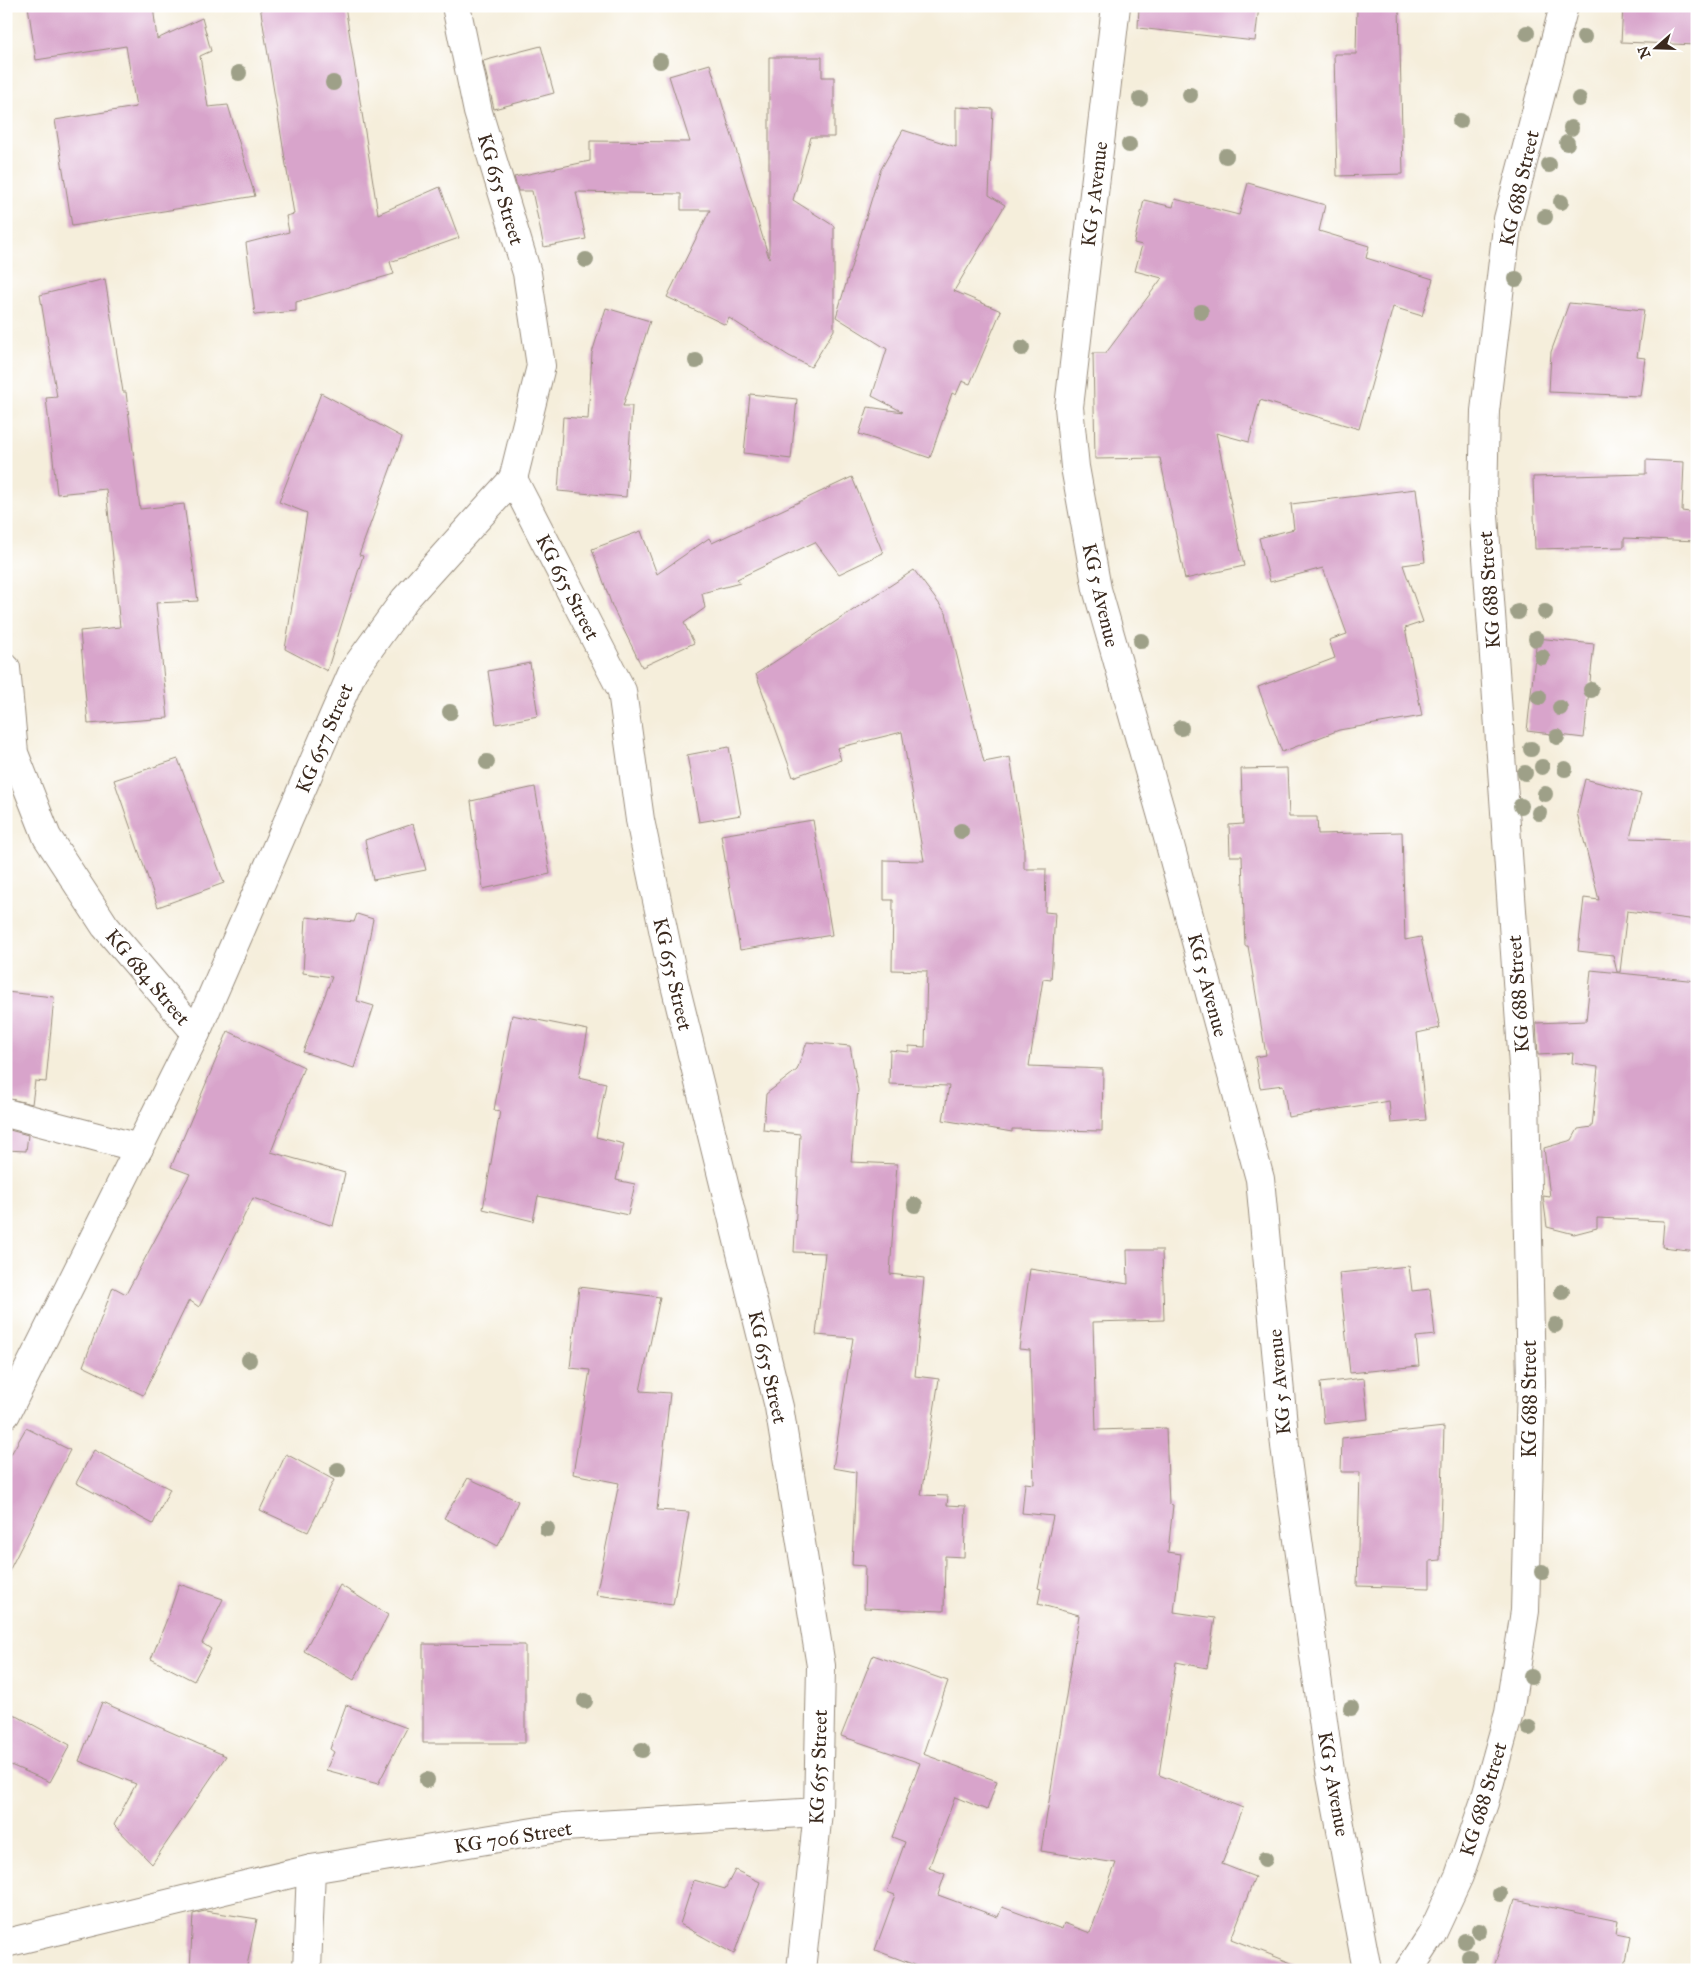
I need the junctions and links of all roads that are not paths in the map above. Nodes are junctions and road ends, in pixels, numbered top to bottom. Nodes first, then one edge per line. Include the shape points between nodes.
1 (456, 6) edge
2 (1116, 6) edge
3 (1564, 6) edge
4 (513, 479) junction
5 (6, 668) edge
6 (196, 1033) junction
7 (6, 1113) edge
8 (139, 1148) junction
9 (6, 1414) edge
10 (818, 1812) junction
11 (311, 1869) junction
12 (6, 1942) edge
13 (307, 1970) edge
14 (802, 1970) edge
15 (1367, 1970) edge
16 (1409, 1970) edge

1 - 4 street, KG 655 Street via 478,112 527,273 541,366
2 - 15 street, KG 5 Avenue via 1070,406 1075,467 1097,589 1260,1179 1285,1446 1330,1771
3 - 16 street, KG 688 Street via 1508,219 1484,438 1483,501 1525,1094 1531,1382 1525,1611 1509,1713 1484,1803 1459,1876 1431,1936
4 - 6 street, KG 657 Street via 405,599 354,671
4 - 10 street, KG 655 Street via 622,691 640,820 674,981 779,1406 821,1666
5 - 6 street, KG 684 Street via 14,753 47,837 105,926
6 - 8 street, KG 684 Street
7 - 8 street
8 - 9 street, KG 684 Street
10 - 11 street, KG 706 Street via 564,1827
10 - 14 street, KG 655 Street
11 - 12 street, KG 706 Street
11 - 13 street

